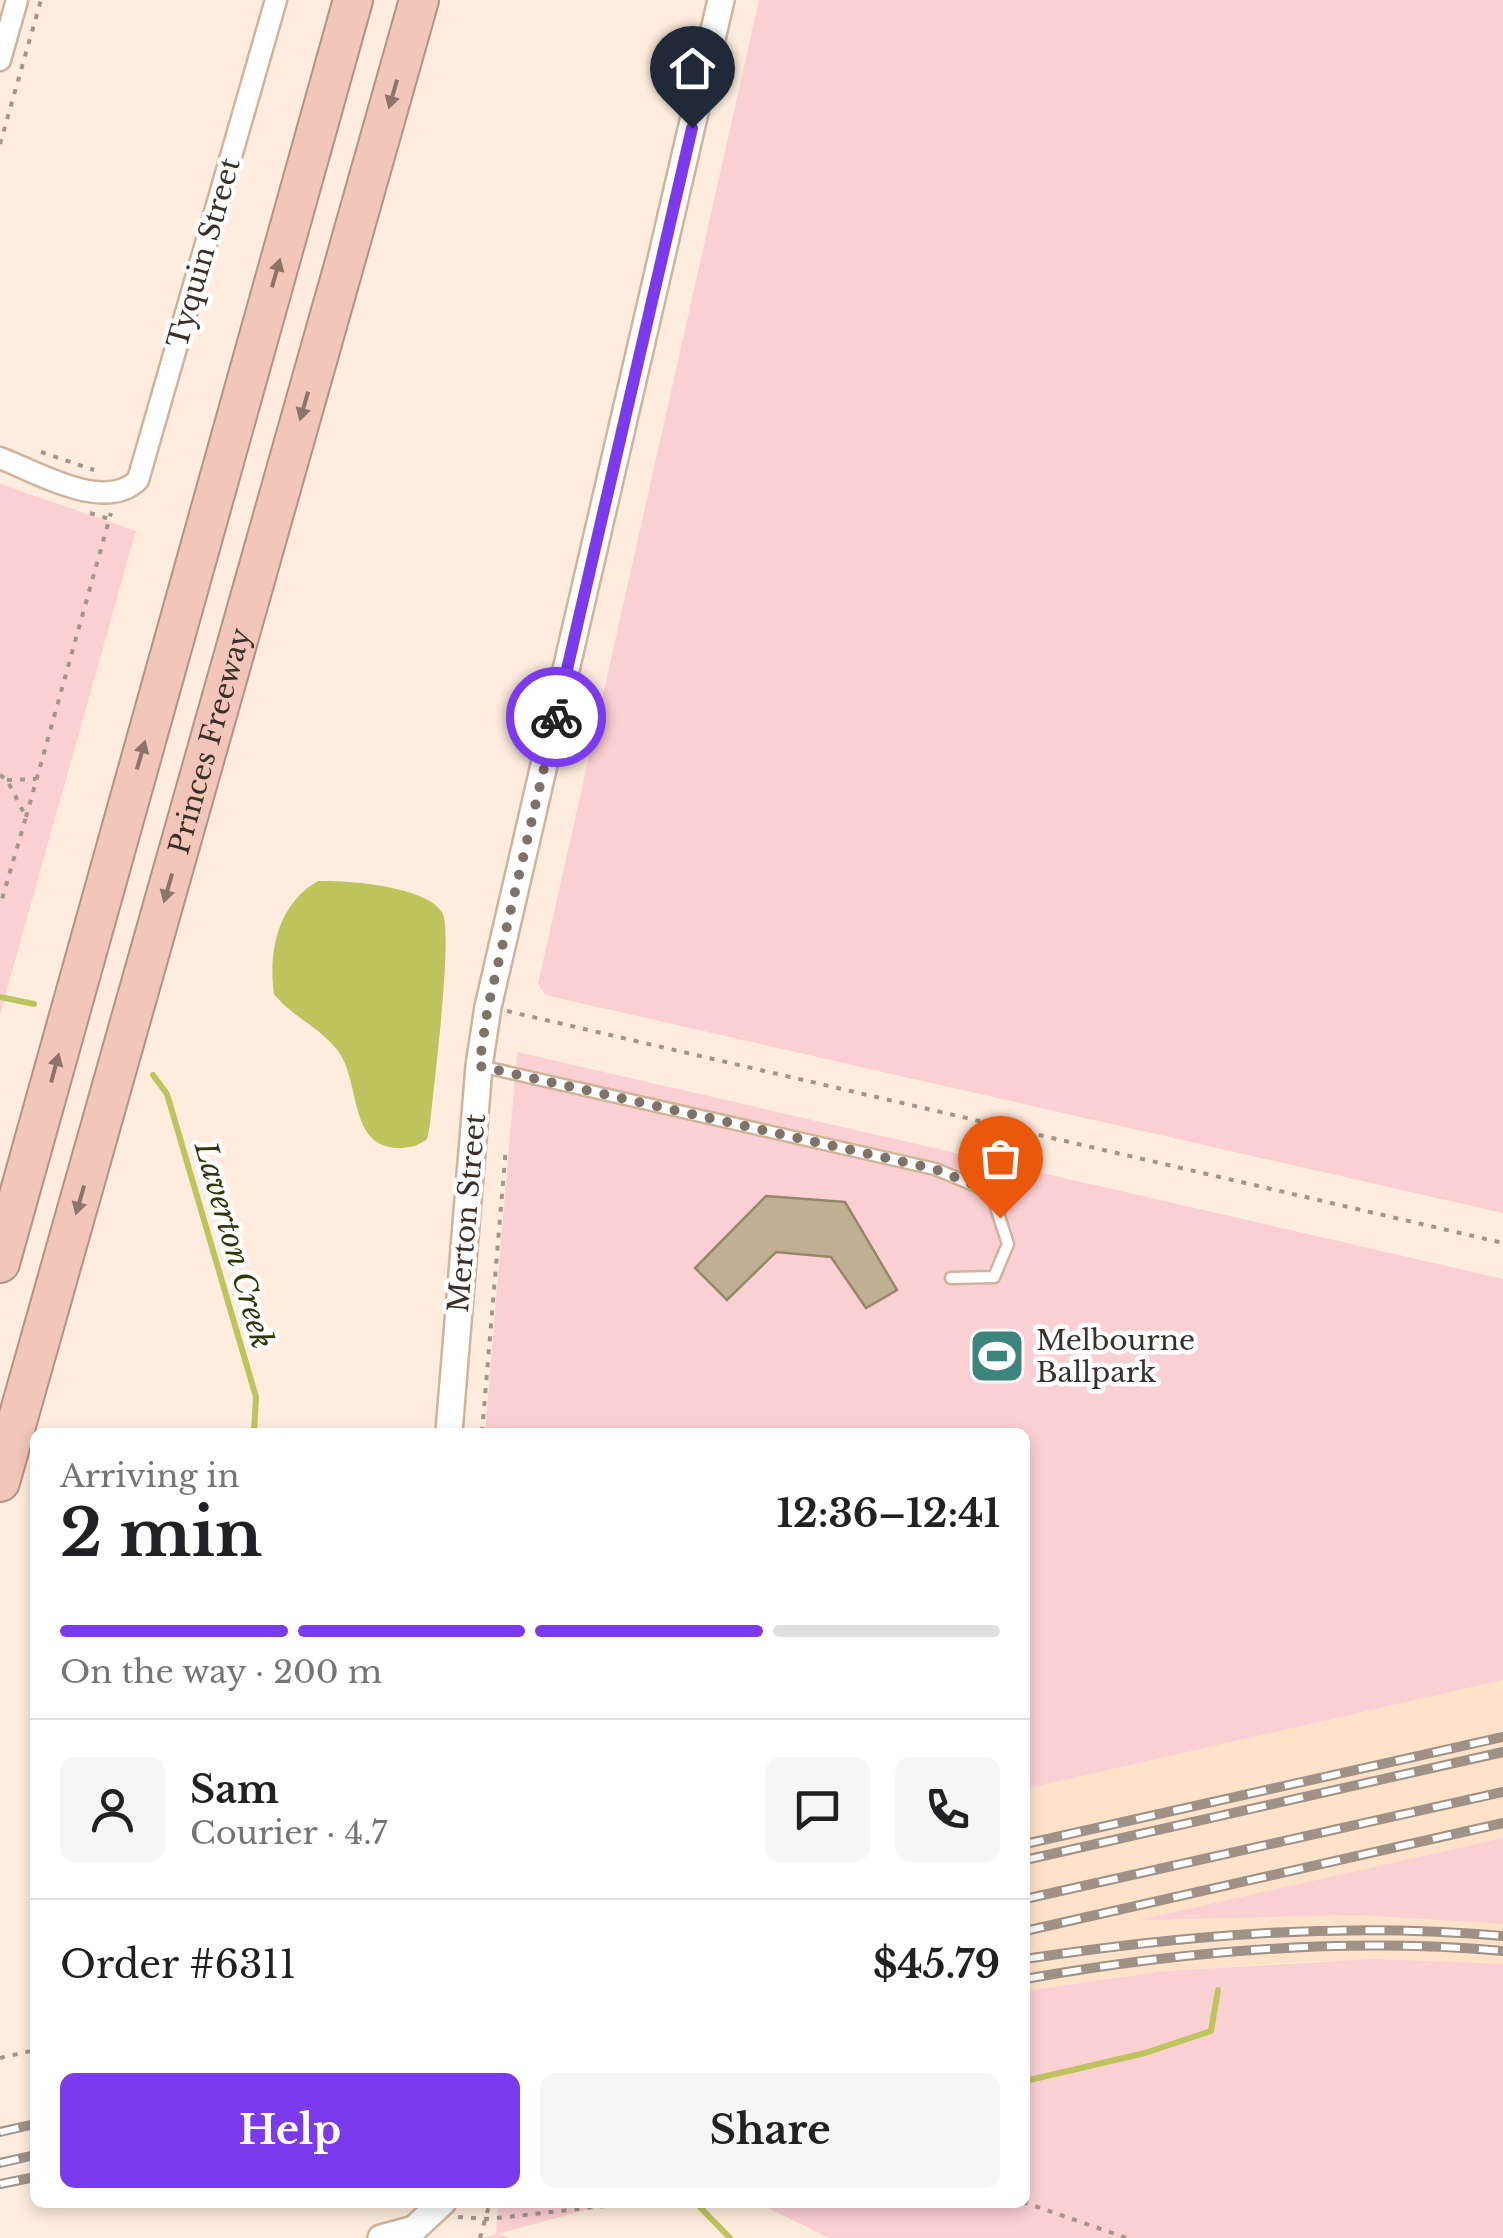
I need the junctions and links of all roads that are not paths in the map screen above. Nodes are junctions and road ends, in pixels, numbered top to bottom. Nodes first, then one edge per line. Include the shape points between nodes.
1 (17, 0) edge
2 (276, 0) edge
3 (353, 0) edge
4 (419, 0) edge
5 (721, 0) edge
6 (0, 60) edge
7 (0, 458) edge
8 (479, 1066) junction
9 (0, 1263) edge
10 (951, 1278) dead end
11 (449, 1428) edge
12 (0, 1482) edge
13 (438, 2209) edge
14 (380, 2238) edge

1 - 6 street
2 - 7 street, Tyquin Street via 142,470 132,486 87,490
9 -> 3 highway
4 -> 12 highway, Princes Freeway
5 - 8 street, Merton Street
8 - 10 lane via 935,1169 991,1192 1008,1244 994,1278
8 - 11 street, Merton Street
13 - 14 street via 414,2230

